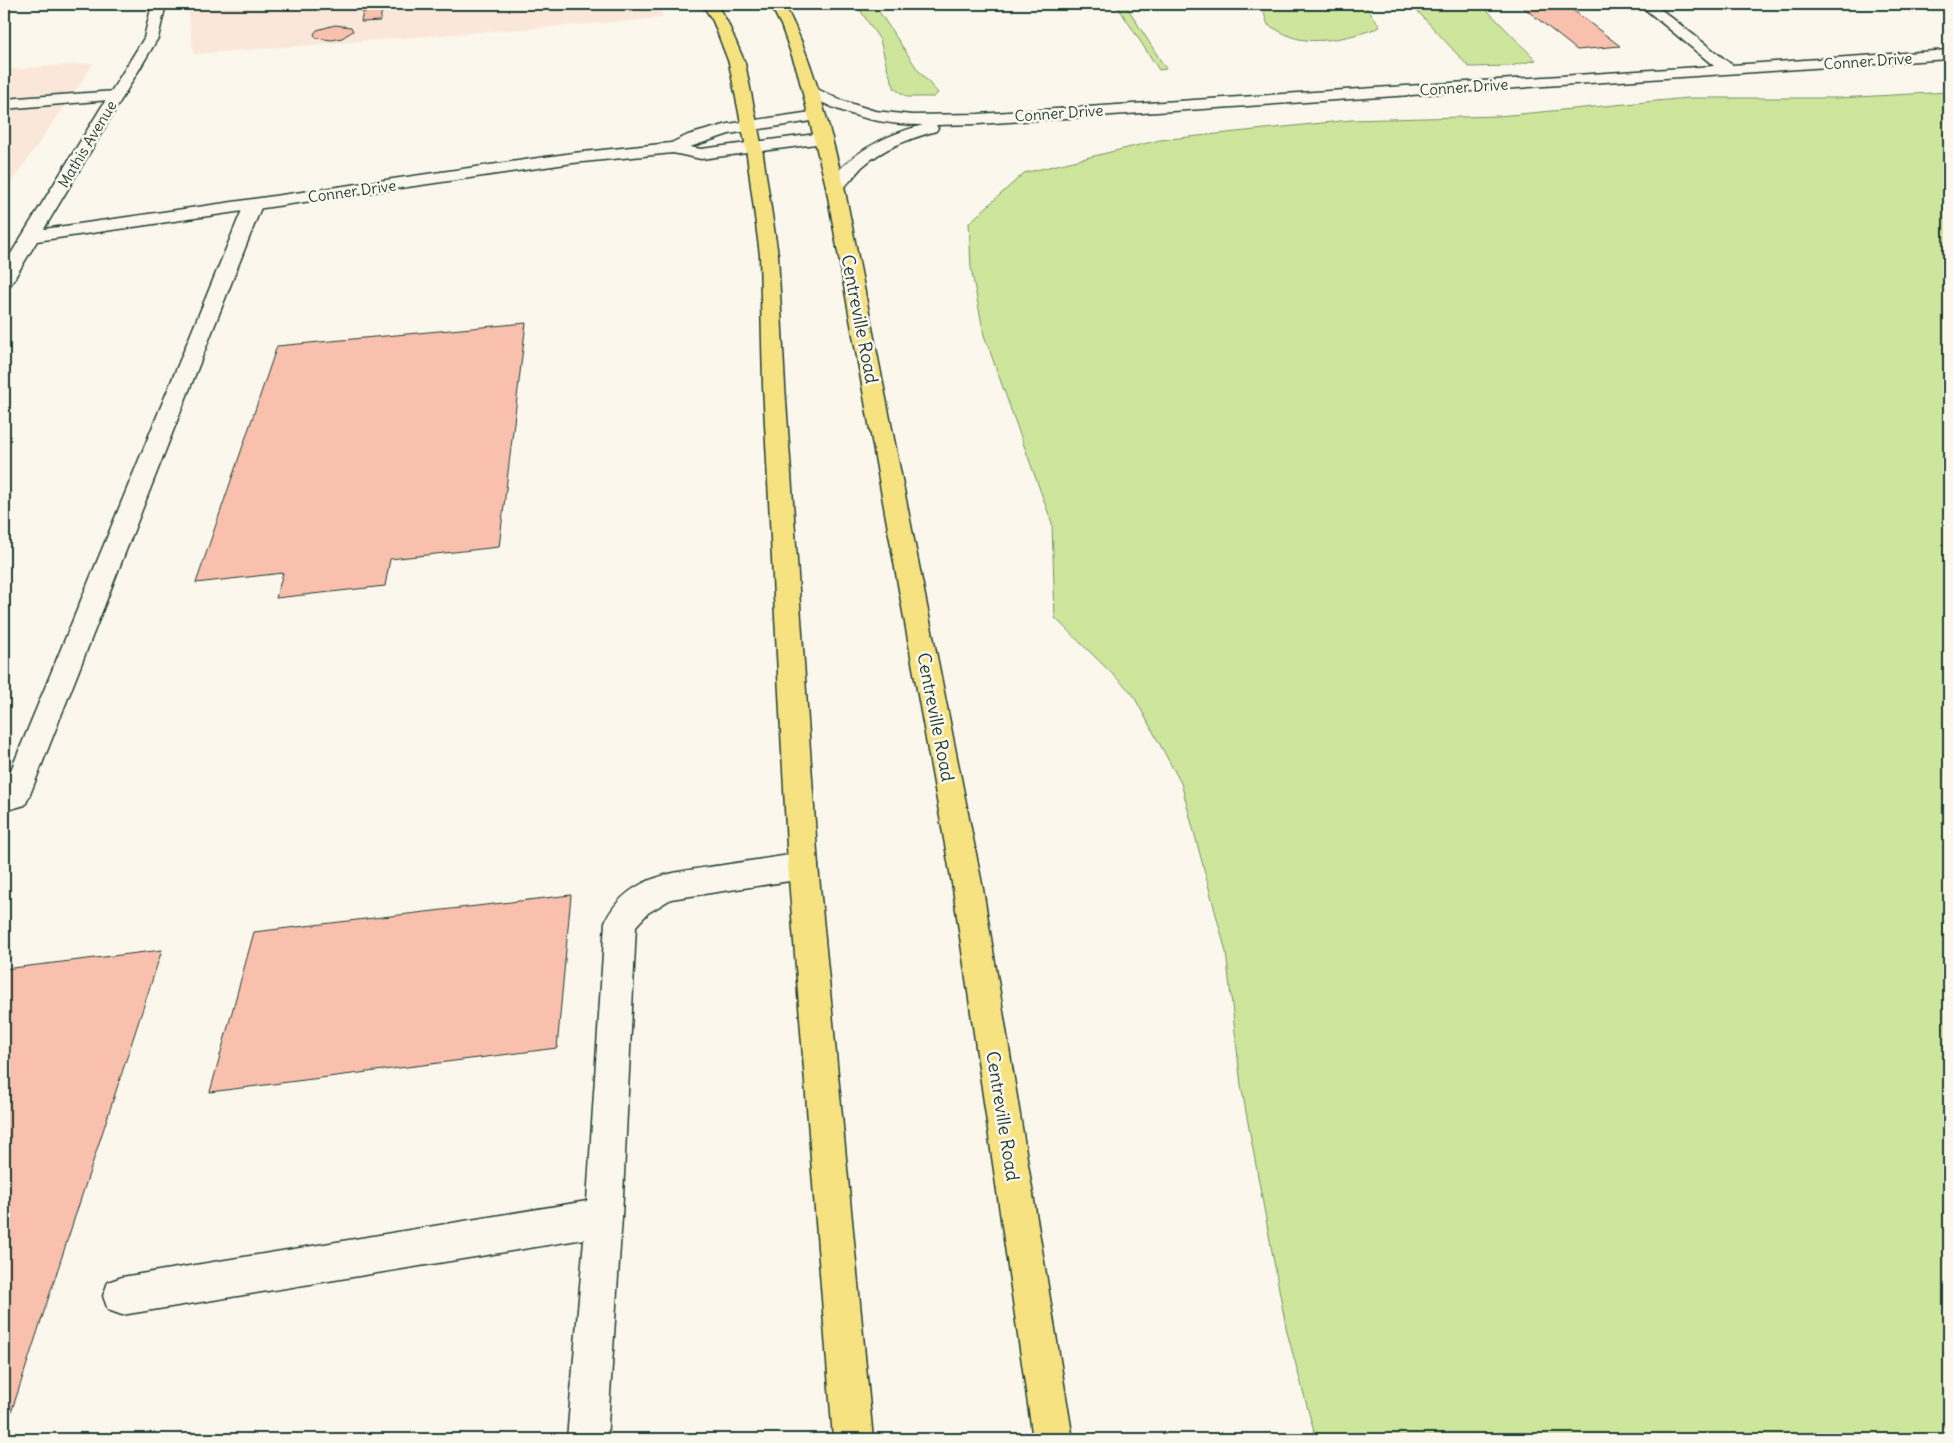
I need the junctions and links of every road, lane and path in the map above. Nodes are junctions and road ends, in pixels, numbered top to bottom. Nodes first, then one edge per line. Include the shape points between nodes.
1 (159, 4) edge
2 (709, 4) edge
3 (777, 4) edge
4 (1646, 4) edge
5 (1949, 56) edge
6 (1729, 70) junction
7 (812, 92) junction
8 (115, 96) junction
9 (4, 104) edge
10 (818, 116) junction
11 (978, 118) junction
12 (749, 125) junction
13 (824, 138) junction
14 (673, 148) junction
15 (754, 148) junction
16 (835, 186) junction
17 (253, 205) junction
18 (32, 236) junction
19 (4, 280) edge
20 (4, 799) edge
21 (803, 866) junction
22 (604, 1216) junction
23 (122, 1296) dead end
24 (588, 1439) edge
25 (853, 1439) edge
26 (1053, 1439) edge

1 - 8 street, Mathis Avenue via 151,38
2 - 12 highway via 720,21 737,63
3 - 7 highway, Centreville Road via 789,26
4 - 6 street
5 - 6 street, Conner Drive
6 - 11 street, Conner Drive
7 - 10 highway, Centreville Road
7 - 11 street, Conner Drive via 851,111 879,118
8 - 9 street
8 - 18 street, Mathis Avenue
10 - 12 street, Conner Drive
10 - 13 highway, Centreville Road
11 - 16 street, Conner Drive via 916,132 882,145 859,159
12 - 14 street, Conner Drive via 694,138
12 - 15 highway
13 - 15 street, Conner Drive
13 - 16 highway, Centreville Road
14 - 15 street, Conner Drive via 701,154
14 - 17 street, Conner Drive via 573,158
15 - 21 highway via 769,255
16 - 26 highway, Centreville Road via 968,889
17 - 18 street, Conner Drive
17 - 20 street via 15,797
18 - 19 street, Mathis Avenue
21 - 22 street via 665,887 637,903 621,922
21 - 25 highway
22 - 23 street
22 - 24 street

